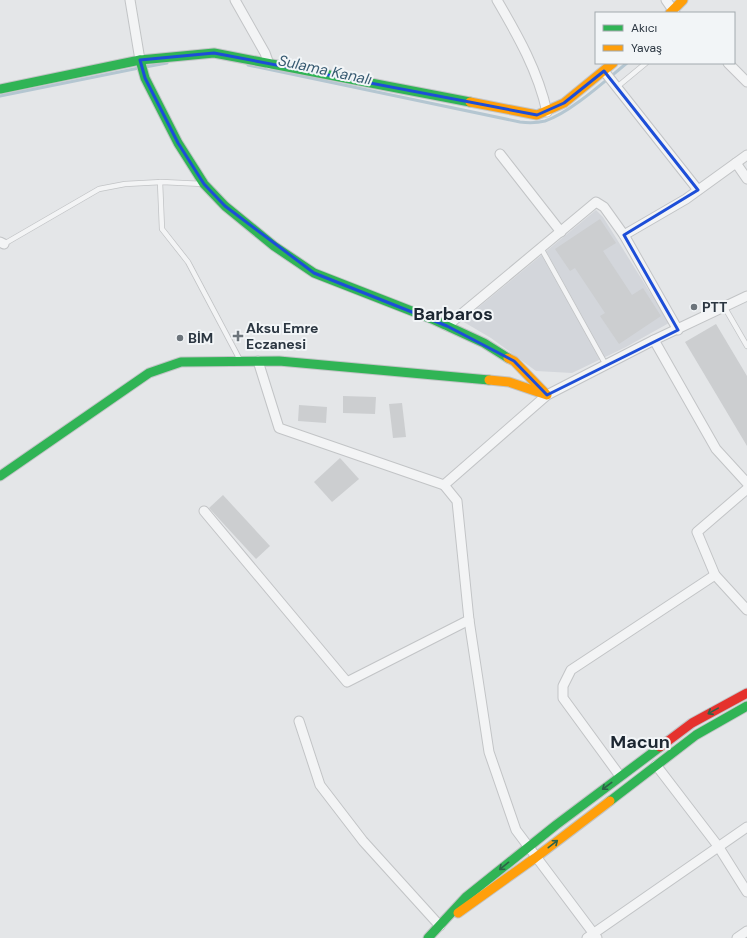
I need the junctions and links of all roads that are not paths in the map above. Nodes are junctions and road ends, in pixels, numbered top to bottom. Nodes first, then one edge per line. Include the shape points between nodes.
1 (235, 0) edge
2 (497, 0) edge
3 (666, 0) edge
4 (683, 0) edge
5 (131, 1) edge
6 (673, 12) edge
7 (141, 63) junction
8 (268, 64) junction
9 (613, 64) edge
10 (645, 64) edge
11 (729, 64) edge
12 (605, 73) junction
13 (747, 82) edge
14 (615, 85) junction
15 (0, 89) edge
16 (547, 112) junction
17 (500, 154) dead end
18 (747, 155) edge
19 (736, 163) junction
20 (747, 179) edge
21 (160, 182) junction
22 (204, 184) junction
23 (698, 190) junction
24 (561, 232) junction
25 (624, 235) junction
26 (2, 243) edge
27 (541, 248) junction
28 (747, 296) edge
29 (725, 308) junction
30 (447, 326) junction
31 (678, 330) junction
32 (654, 340) junction
33 (747, 346) edge
34 (258, 361) junction
35 (241, 362) junction
36 (606, 365) junction
37 (548, 395) junction
38 (0, 476) edge
39 (747, 483) edge
40 (444, 485) junction
41 (747, 489) edge
42 (204, 511) dead end
43 (715, 575) junction
44 (747, 610) edge
45 (469, 620) junction
46 (747, 693) edge
47 (747, 706) edge
48 (299, 721) dead end
49 (656, 765) junction
50 (620, 776) junction
51 (747, 827) edge
52 (718, 846) junction
53 (527, 848) junction
54 (535, 858) junction
55 (747, 892) edge
56 (441, 925) junction
57 (747, 931) edge
58 (593, 936) edge
59 (428, 938) edge
60 (737, 938) edge

1 - 8 street via 265,53
2 - 16 street via 530,59 543,90
3 - 6 street
4 - 6 street
5 - 7 street
7 - 8 street via 214,53
7 - 15 street
7 - 22 street via 145,78 178,143
8 - 16 street via 537,115
9 - 12 street
10 - 14 lane
11 - 13 street
12 - 14 street
12 - 16 street via 564,103
14 - 23 street
17 - 24 street
18 - 19 street
19 - 20 street
19 - 23 street
21 - 22 lane
21 - 26 lane via 125,184 99,189
21 - 35 lane via 162,229 188,262
22 - 30 street via 224,206 274,246 314,273
23 - 25 street
24 - 25 street via 596,202 604,207
24 - 27 street
25 - 31 street
27 - 30 street
27 - 36 lane
28 - 29 street
29 - 31 street
29 - 33 lane
30 - 37 street via 484,343 514,361
31 - 32 street
32 - 36 street
32 - 39 street via 716,449
34 - 35 street
34 - 37 street via 509,382
34 - 40 street via 280,428
35 - 38 street via 181,362 149,373
36 - 37 street
37 - 40 street
40 - 45 street via 457,501
41 - 43 street via 696,532
42 - 45 street via 347,682
43 - 44 street
43 - 50 street via 571,670 564,680 563,698
45 - 53 street via 489,752 516,830
46 -> 50 street via 692,723
47 - 49 street via 696,734
48 - 56 street via 320,785 363,842
49 - 52 street
54 -> 49 street
50 -> 53 street
51 - 52 street
52 - 55 street
52 - 58 street
53 - 54 street
53 -> 56 street via 466,897
54 - 56 street
54 - 58 street
56 - 59 street
57 - 60 street

